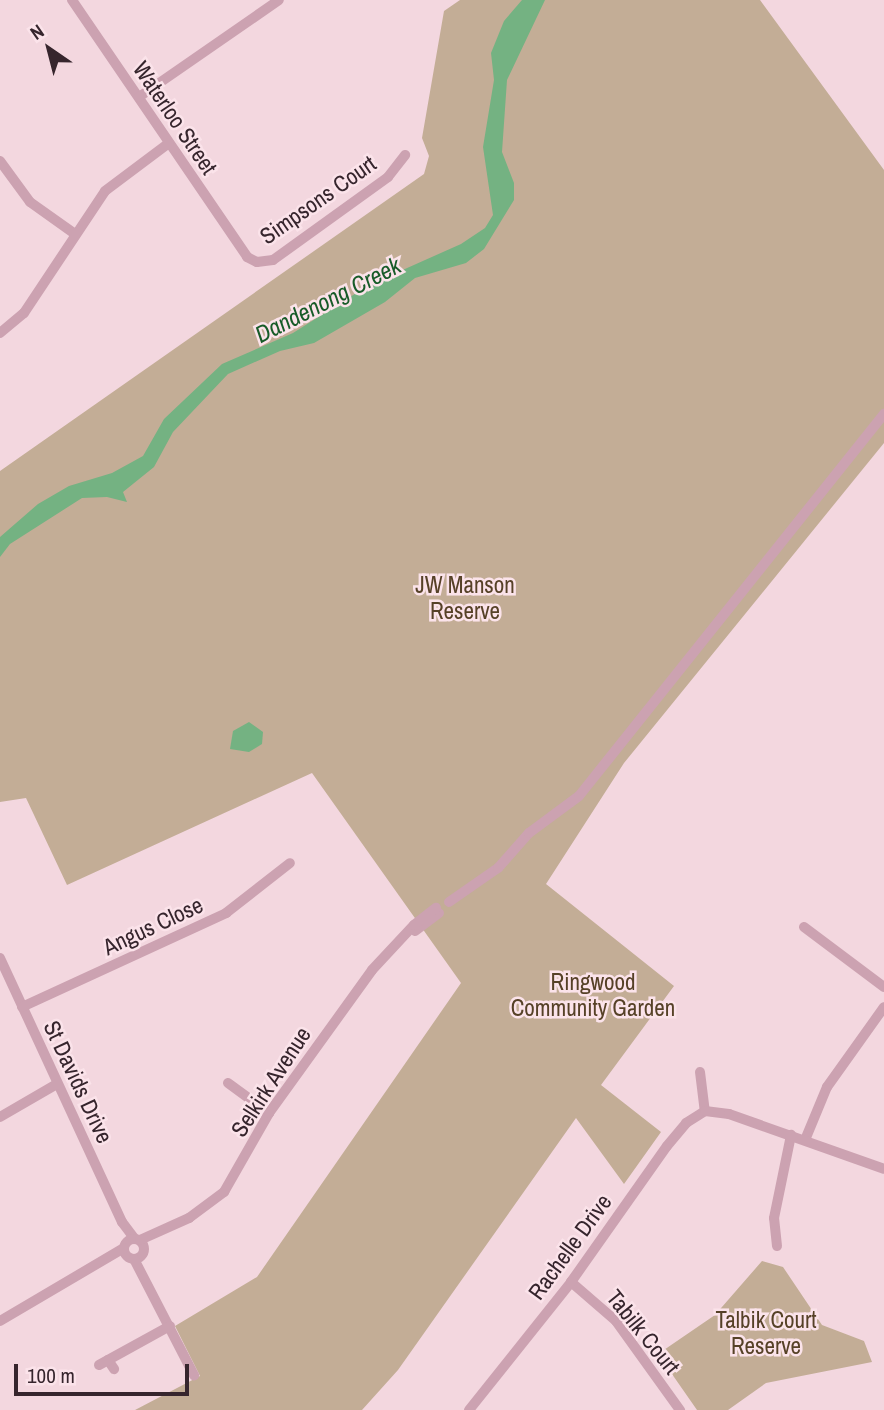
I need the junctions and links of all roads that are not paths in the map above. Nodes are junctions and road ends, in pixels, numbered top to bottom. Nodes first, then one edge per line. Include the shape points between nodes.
1 (72, 0) edge
2 (279, 0) edge
3 (139, 97) junction
4 (169, 143) junction
5 (405, 155) dead end
6 (0, 161) edge
7 (75, 234) junction
8 (247, 257) joint
9 (0, 333) edge
10 (884, 414) edge
11 (290, 863) dead end
12 (449, 902) dead end
13 (438, 911) dead end
14 (803, 927) dead end
15 (0, 958) edge
16 (884, 987) edge
17 (22, 1007) junction
18 (884, 1007) edge
19 (700, 1072) dead end
20 (228, 1083) dead end
21 (57, 1084) junction
22 (705, 1111) junction
23 (268, 1113) junction
24 (0, 1116) edge
25 (791, 1135) junction
26 (805, 1140) junction
27 (884, 1169) edge
28 (122, 1222) junction
29 (124, 1246) junction
30 (777, 1246) dead end
31 (138, 1250) junction
32 (104, 1263) junction
33 (571, 1282) junction
34 (0, 1321) edge
35 (170, 1326) junction
36 (107, 1365) dead end
37 (194, 1375) dead end
38 (469, 1410) edge
39 (680, 1410) edge

1 - 3 street, Waterloo Street
2 - 3 street
3 - 4 street, Waterloo Street
4 - 7 street via 114,182
4 - 8 street, Waterloo Street
5 - 8 street, Simpsons Court via 388,177 273,260 257,262
6 - 7 street via 30,202
7 - 9 street via 19,320
10 - 12 street via 579,796 530,833 498,868
11 - 17 street, Angus Close via 226,913
13 - 23 street, Selkirk Avenue via 399,940 372,970
14 - 16 street
15 - 17 street, St Davids Drive
17 - 21 street, St Davids Drive
18 - 26 street via 827,1087
19 - 22 street
20 - 23 street
21 - 24 street
21 - 28 street, St Davids Drive
22 - 25 street
22 - 33 street, Rachelle Drive via 686,1122 667,1146
23 - 31 street, Selkirk Avenue via 224,1192
25 - 26 street
25 - 30 street via 774,1218
26 - 27 street
28 - 29 street, St Davids Drive
28 - 31 street, St Davids Drive
29 - 31 street
29 - 31 street, Selkirk Avenue
29 - 32 street
31 - 32 street
31 - 35 street, St Davids Drive
32 - 34 street
33 - 38 street, Rachelle Drive
33 - 39 street, Tabilk Court via 616,1321
35 - 36 street
35 - 37 street, St Davids Drive

